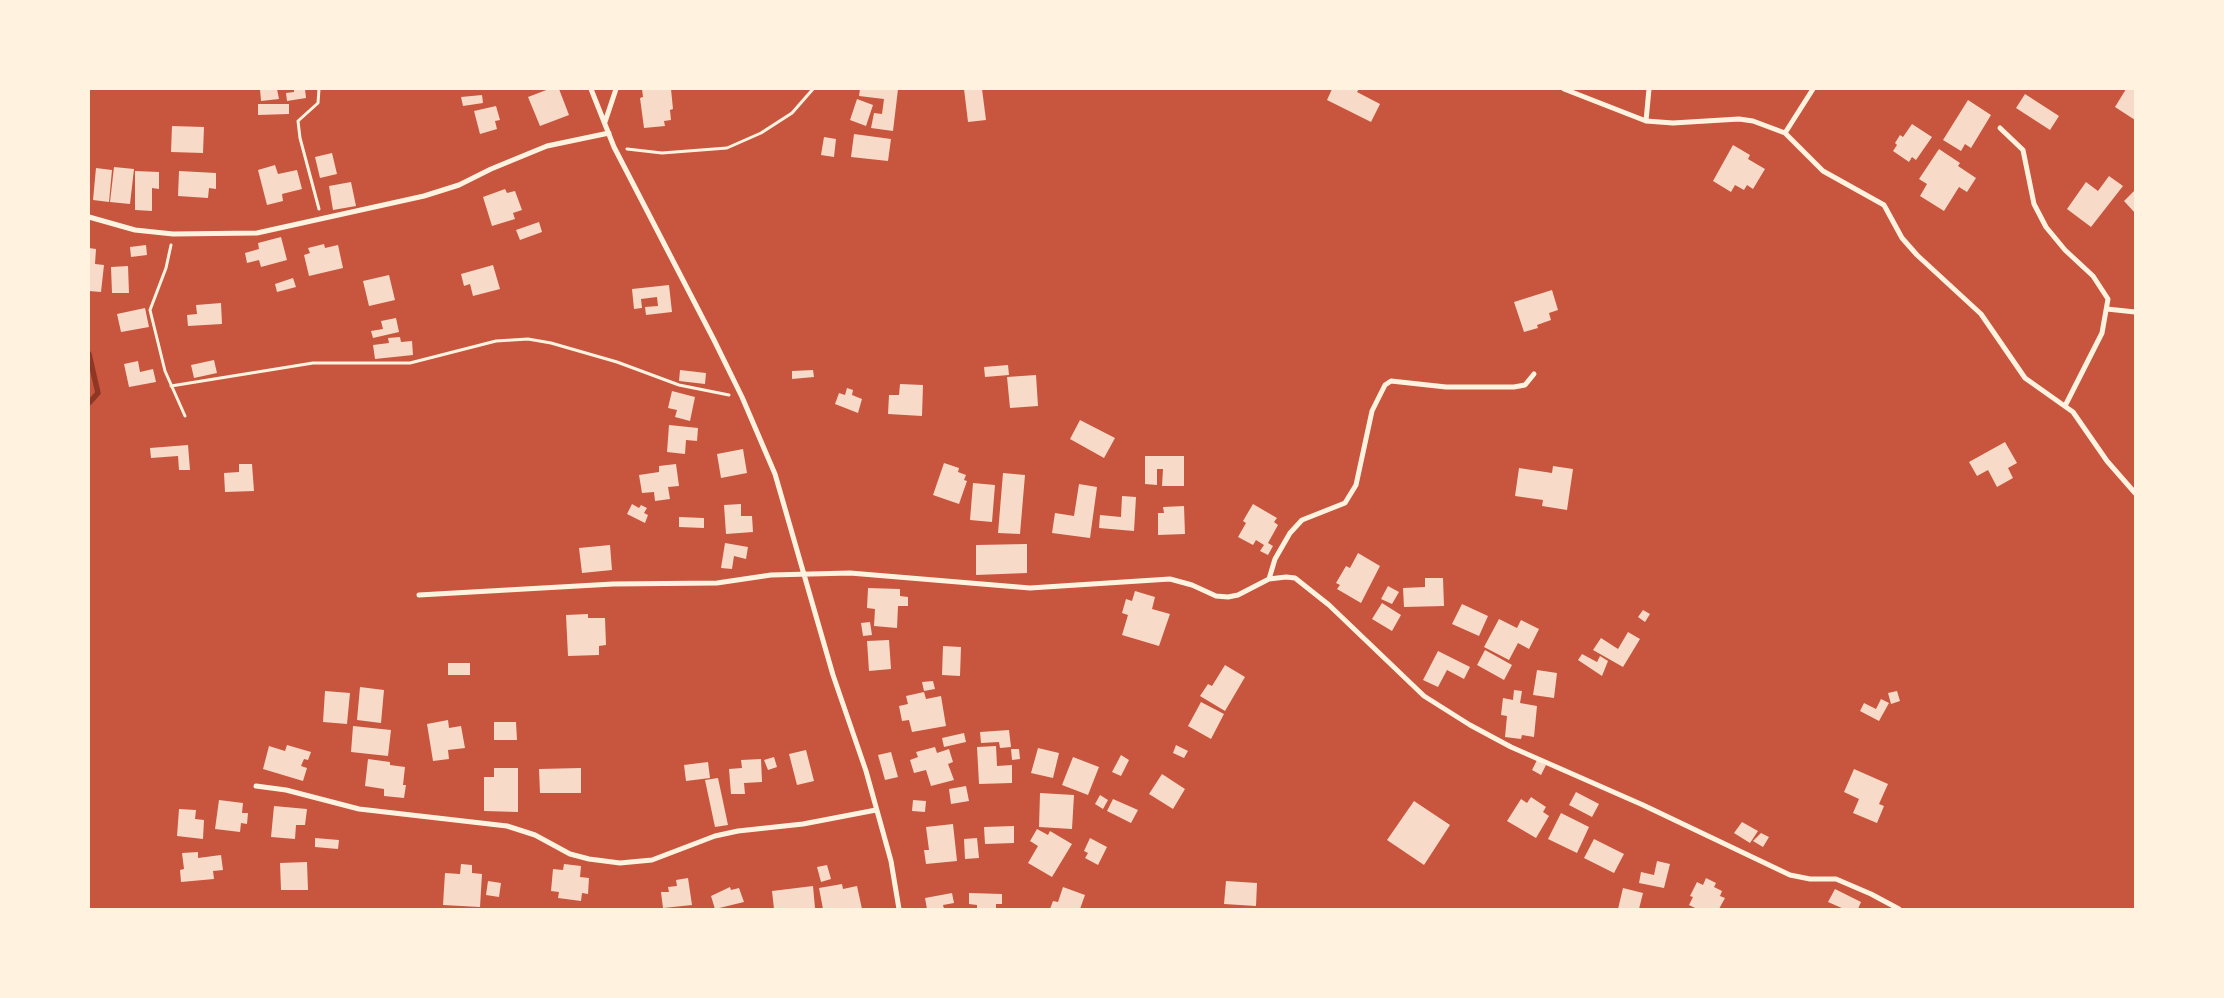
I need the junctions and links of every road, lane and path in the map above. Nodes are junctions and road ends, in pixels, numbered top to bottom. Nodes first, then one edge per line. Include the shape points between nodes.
1 (319, 89) edge
2 (590, 89) edge
3 (616, 89) edge
4 (813, 89) edge
5 (1564, 89) edge
6 (1649, 89) edge
7 (1813, 89) edge
8 (1646, 121) junction
9 (605, 123) junction
10 (2000, 128) dead end
11 (609, 133) junction
12 (1785, 133) junction
13 (614, 148) junction
14 (89, 218) edge
15 (322, 220) junction
16 (173, 234) junction
17 (2107, 309) junction
18 (2135, 312) edge
19 (1534, 374) dead end
20 (171, 386) junction
21 (742, 397) junction
22 (2065, 406) junction
23 (185, 416) dead end
24 (2135, 493) edge
25 (803, 574) junction
26 (1269, 579) junction
27 (419, 595) dead end
28 (256, 786) dead end
29 (876, 810) junction
30 (899, 909) edge
31 (1898, 909) edge

1 - 15 path via 318,103 298,121
2 - 9 street
3 - 9 street
4 - 13 path via 792,113 762,133 727,148 662,153
5 - 8 street
6 - 8 street
7 - 12 street
8 - 12 street via 1673,123 1739,119
9 - 11 street
10 - 17 street via 2023,150 2034,204 2046,227 2093,276 2108,299
11 - 13 street
11 - 15 street via 547,146 491,168 459,185 424,196
12 - 22 street via 1823,171 1884,205 1902,238 1916,255 1981,314 2025,378
13 - 21 street
14 - 16 street via 135,230
15 - 16 street via 257,233
16 - 20 path via 166,268 150,310
17 - 18 street
17 - 22 street via 2102,334
19 - 26 street via 1525,385 1514,387 1455,387 1391,381 1385,385 1372,411 1356,485 1345,503 1302,520 1275,559
20 - 21 path via 313,363 410,363 496,341 528,339 617,362 679,385
20 - 23 path
21 - 25 street via 775,474
22 - 24 street
25 - 26 street via 850,573 1030,588 1170,579 1216,596 1228,597
25 - 27 street via 717,583 613,584
25 - 29 street
26 - 31 street via 1295,578 1308,587 1424,696 1511,747 1635,801 1790,875 1836,879
28 - 29 street via 286,790 351,808 507,826 570,854 620,863 652,860 715,836
29 - 30 street via 891,862

